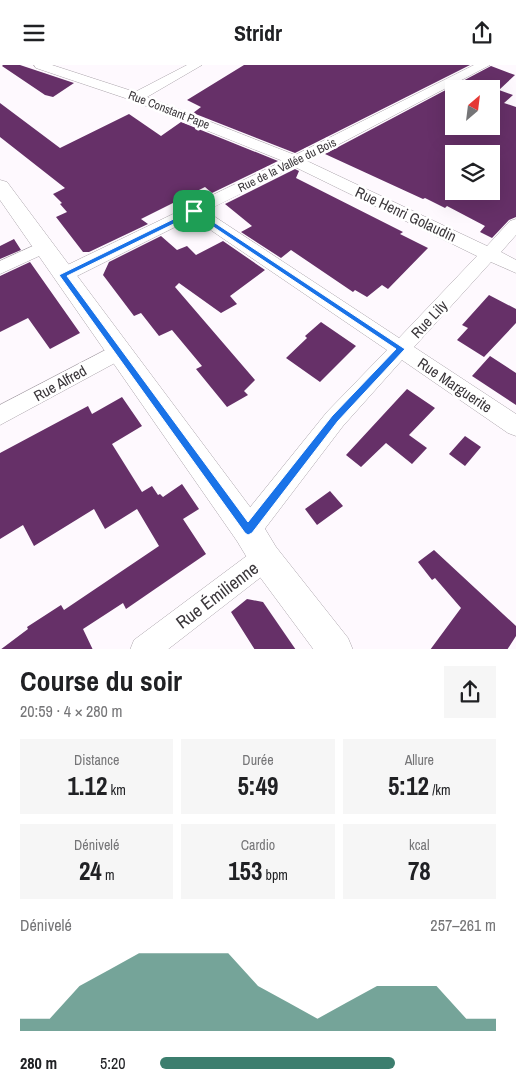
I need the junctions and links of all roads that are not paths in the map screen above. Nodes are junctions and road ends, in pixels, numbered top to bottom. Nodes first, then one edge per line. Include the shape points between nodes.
1 (40, 65) edge
2 (196, 65) edge
3 (484, 65) edge
4 (136, 97) junction
5 (295, 161) junction
6 (0, 187) edge
7 (194, 211) junction
8 (516, 225) edge
9 (44, 247) junction
10 (489, 254) junction
11 (516, 267) edge
12 (0, 268) edge
13 (63, 275) junction
14 (401, 349) junction
15 (119, 351) junction
16 (0, 416) edge
17 (516, 425) edge
18 (248, 530) junction
19 (265, 558) junction
20 (144, 649) edge
21 (336, 649) edge

1 - 4 street, Rue Constant Pape
2 - 4 street
3 - 5 street, Rue de la Vallée du Bois
4 - 5 street, Rue Constant Pape
5 - 7 street, Rue de la Vallée du Bois
5 - 10 street, Rue Henri Golaudin
6 - 9 street
7 - 13 street, Rue de la Vallée du Bois
7 - 14 street, Rue Marguerite
8 - 10 street, Rue Lily
9 - 12 street
9 - 13 street
10 - 11 street, Rue Henri Golaudin
10 - 14 street, Rue Lily
13 - 15 street
14 - 17 street, Rue Marguerite
14 - 18 street, Rue Lily via 335,419
15 - 16 street, Rue Alfred
15 - 18 street
18 - 19 street
19 - 20 street, Rue Émilienne
19 - 21 street

